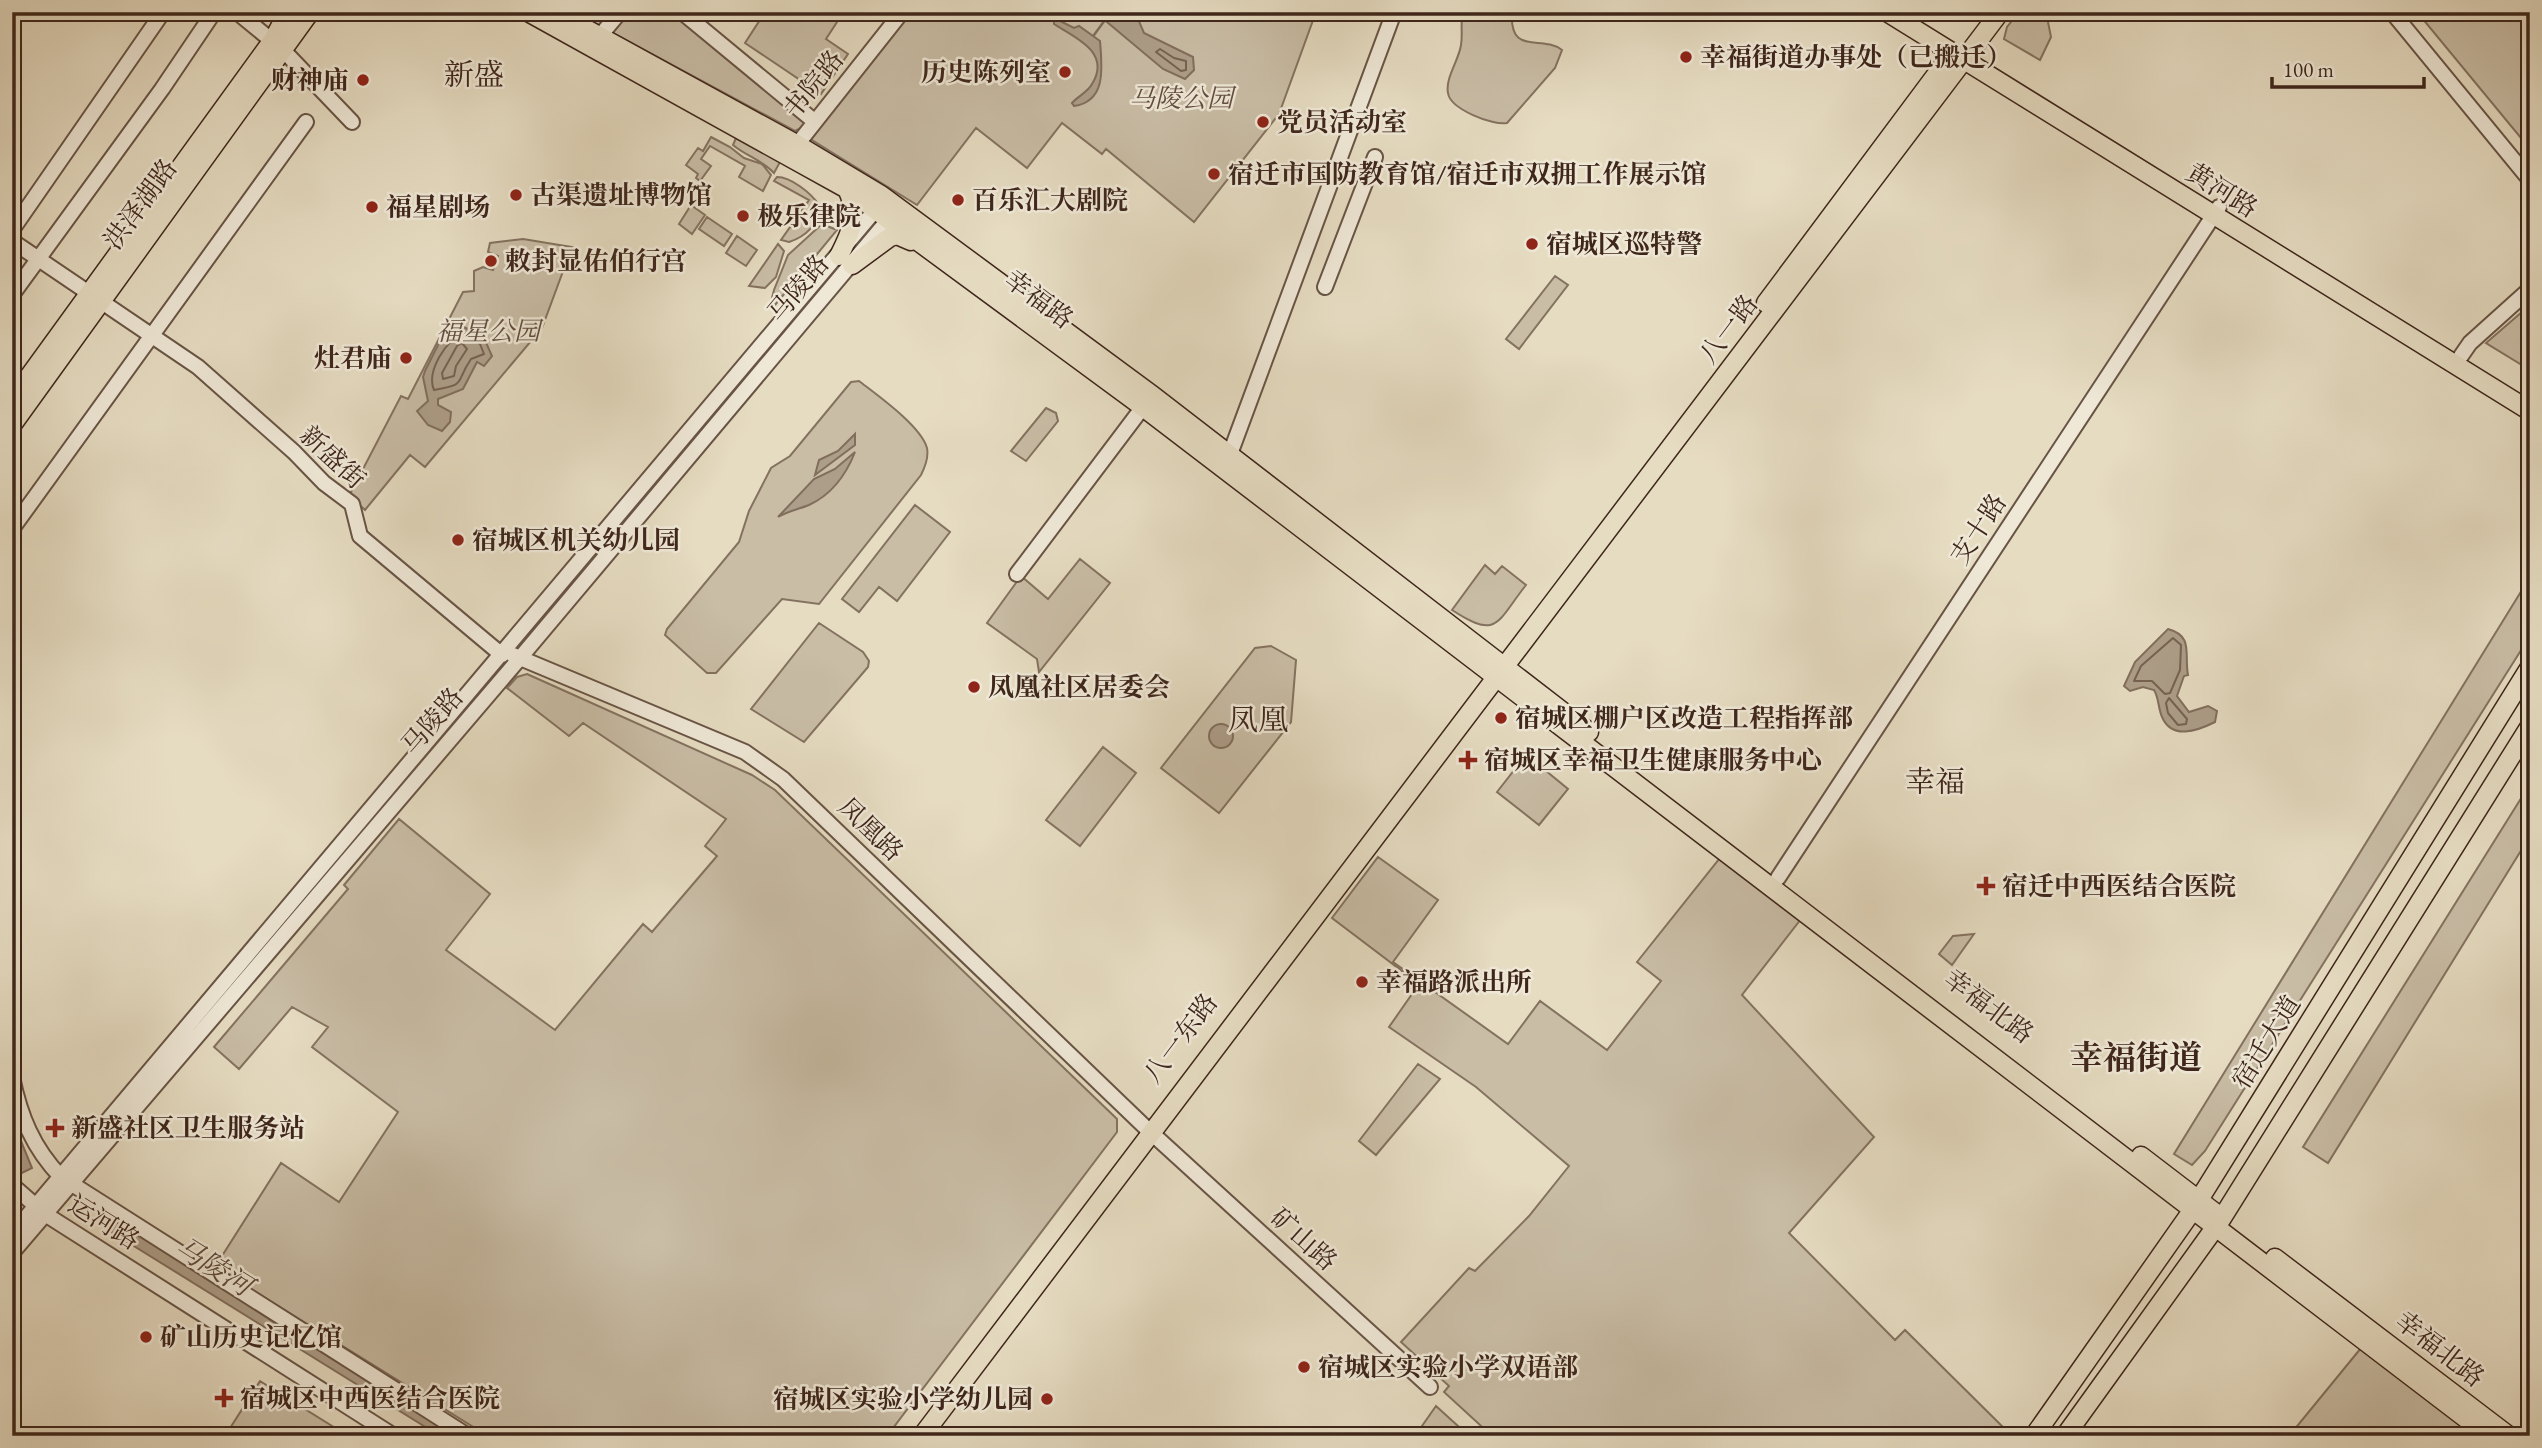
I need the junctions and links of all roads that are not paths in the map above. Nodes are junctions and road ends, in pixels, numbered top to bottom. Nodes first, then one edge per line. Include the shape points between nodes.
1 (163, 12) edge
2 (214, 12) edge
3 (237, 12) edge
4 (288, 12) edge
5 (310, 12) edge
6 (528, 12) edge
7 (555, 12) edge
8 (620, 12) edge
9 (682, 12) edge
10 (902, 12) edge
11 (1394, 12) edge
12 (1886, 12) edge
13 (1905, 12) edge
14 (1985, 12) edge
15 (2000, 12) edge
16 (2392, 12) edge
17 (596, 42) junction
18 (278, 45) junction
19 (1960, 54) junction
20 (814, 121) junction
21 (306, 122) dead end
22 (352, 122) dead end
23 (793, 149) junction
24 (1375, 157) dead end
25 (2530, 180) edge
26 (847, 189) junction
27 (887, 209) junction
28 (2216, 211) junction
29 (12, 230) edge
30 (12, 242) edge
31 (924, 247) junction
32 (39, 259) junction
33 (845, 261) junction
34 (1325, 287) dead end
35 (2530, 289) edge
36 (12, 295) edge
37 (97, 297) junction
38 (152, 335) junction
39 (2461, 356) junction
40 (2530, 398) edge
41 (12, 400) edge
42 (1148, 401) junction
43 (2530, 411) edge
44 (12, 425) edge
45 (1230, 454) junction
46 (12, 529) edge
47 (1017, 573) dead end
48 (504, 653) junction
49 (520, 658) junction
50 (2530, 667) edge
51 (1497, 670) junction
52 (2530, 726) edge
53 (1778, 878) junction
54 (12, 1077) edge
55 (1149, 1131) junction
56 (66, 1180) junction
57 (12, 1185) edge
58 (2194, 1205) junction
59 (40, 1210) junction
60 (2218, 1223) junction
61 (12, 1234) edge
62 (12, 1253) edge
63 (1430, 1387) dead end
64 (394, 1436) edge
65 (468, 1436) edge
66 (912, 1436) edge
67 (922, 1436) edge
68 (2034, 1436) edge
69 (2065, 1436) edge
70 (2489, 1436) edge
71 (2509, 1436) edge

1 - 29 street
2 - 32 street
3 - 18 street
4 - 18 main road, 洪泽湖路
5 - 18 main road, 洪泽湖路
6 - 17 main road, 幸福路
7 - 17 main road, 幸福路
8 - 17 street
9 - 20 street
10 - 20 street, 书院路
11 - 45 street
12 - 19 main road, 黄河路
13 - 19 main road, 黄河路
14 - 19 main road, 八一路
15 - 19 main road, 八一路
16 - 25 street
17 - 23 main road, 幸福路
18 - 22 street
18 - 37 main road, 洪泽湖路
19 - 28 main road, 黄河路
19 - 51 main road, 八一路
20 - 23 street, 书院路
21 - 38 street
23 - 26 main road, 幸福路
23 - 27 main road, 幸福路
24 - 34 street
26 - 27 main road, 幸福路
26 - 33 main road via 855,209
27 - 31 main road, 幸福路
27 - 33 street, 马陵路
27 - 42 main road, 幸福路
28 - 39 main road, 黄河路
28 - 43 main road, 黄河路
28 - 53 street, 支十路
30 - 32 street, 新盛街
31 - 33 main road via 897,235
31 - 42 main road, 幸福路
32 - 36 street
32 - 37 street, 新盛街
33 - 48 street, 马陵路
33 - 49 street, 马陵路
35 - 39 street
37 - 38 street, 新盛街
37 - 41 main road, 洪泽湖路
37 - 44 main road, 洪泽湖路
38 - 46 street
38 - 48 street, 新盛街 via 198,367 352,504 360,536
39 - 40 main road, 黄河路
42 - 45 main road, 幸福路
42 - 47 street
42 - 51 main road, 幸福路
45 - 51 main road, 幸福路
48 - 49 street, 凤凰路
48 - 56 street, 马陵路
49 - 55 street, 凤凰路 via 745,752 765,765
49 - 56 street, 马陵路
50 - 58 main road, 宿迁大道
51 - 53 main road, 幸福北路
51 - 55 main road, 八一东路
51 - 58 main road, 幸福北路
52 - 60 main road
53 - 58 main road, 幸福北路
54 - 56 street via 34,1145
55 - 63 street, 矿山路
55 - 66 main road, 八一东路
55 - 67 main road, 八一东路
56 - 59 street, 马陵路
56 - 65 street
57 - 59 street, 运河路
58 - 60 main road, 幸福北路
58 - 68 main road, 宿迁大道
59 - 61 street, 马陵路
59 - 62 street, 马陵路
59 - 64 street, 运河路
60 - 69 main road
60 - 70 main road, 幸福北路
60 - 71 main road, 幸福北路

